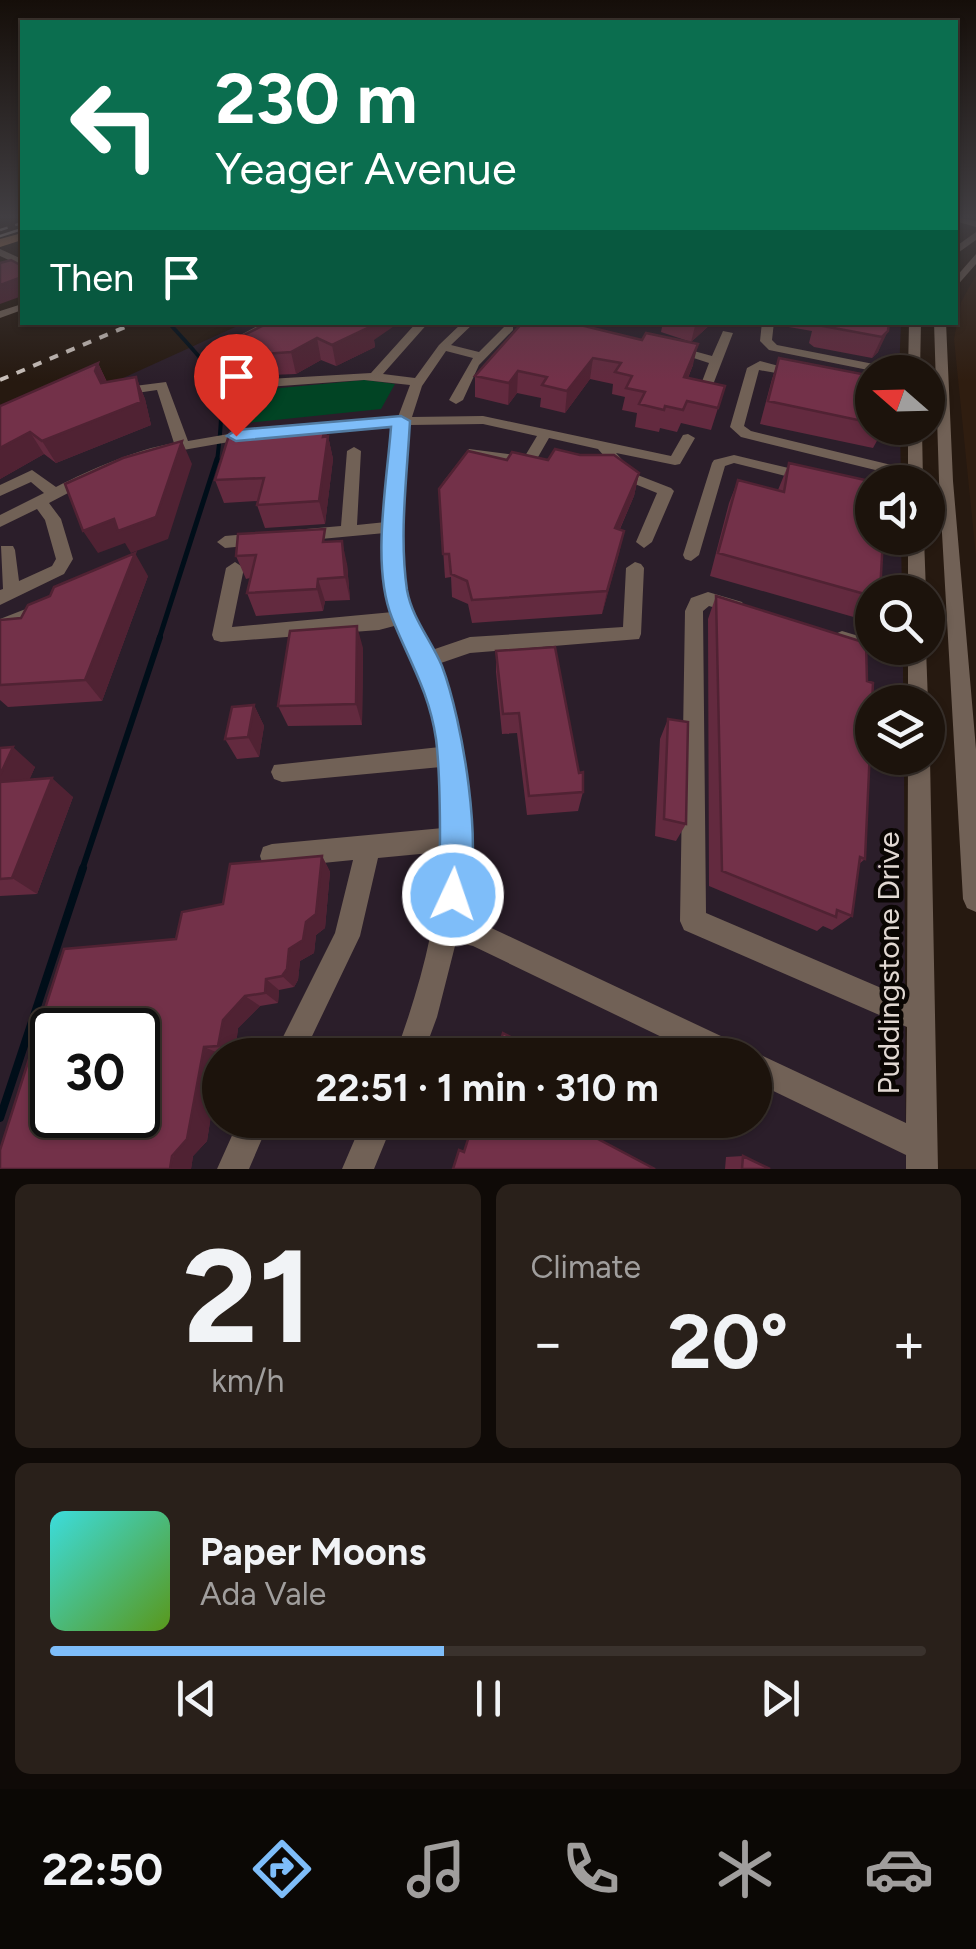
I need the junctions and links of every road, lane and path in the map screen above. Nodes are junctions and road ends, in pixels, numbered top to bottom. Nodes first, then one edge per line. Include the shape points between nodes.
1 (269, 325) edge
2 (421, 325) edge
3 (467, 325) edge
4 (768, 325) edge
5 (915, 325) edge
6 (940, 325) edge
7 (509, 328) dead end
8 (727, 332) dead end
9 (662, 346) edge
10 (443, 347) junction
11 (914, 355) edge
12 (481, 356) junction
13 (716, 361) junction
14 (855, 364) edge
15 (375, 376) junction
16 (814, 376) edge
17 (417, 382) junction
18 (115, 392) edge
19 (703, 394) edge
20 (456, 400) dead end
21 (401, 421) junction
22 (546, 432) junction
23 (688, 438) dead end
24 (182, 445) junction
25 (604, 449) junction
26 (354, 451) dead end
27 (866, 465) edge
28 (451, 482) edge
29 (836, 484) edge
30 (0, 491) edge
31 (47, 498) junction
32 (0, 522) edge
33 (394, 527) junction
34 (349, 531) junction
35 (225, 542) dead end
36 (644, 542) dead end
37 (7, 550) dead end
38 (690, 555) dead end
39 (235, 568) edge
40 (635, 568) dead end
41 (136, 572) edge
42 (6, 595) edge
43 (760, 614) edge
44 (403, 617) junction
45 (0, 627) edge
46 (830, 635) edge
47 (855, 640) edge
48 (427, 660) junction
49 (450, 756) junction
50 (282, 772) dead end
51 (919, 775) edge
52 (456, 839) junction
53 (368, 848) junction
54 (272, 856) edge
55 (976, 899) edge
56 (447, 927) junction
57 (922, 1019) junction
58 (296, 1038) edge
59 (416, 1038) edge
60 (694, 1038) edge
61 (772, 1076) edge
62 (246, 1138) edge
63 (371, 1138) edge
64 (922, 1158) edge
65 (233, 1169) edge
66 (358, 1169) edge

1 - 15 street via 222,348 236,372 276,384
2 - 15 street
3 - 10 street
4 - 14 street via 766,341 773,348
5 - 11 street
6 - 55 street
7 - 12 street
8 - 13 street
9 - 13 street
10 - 12 street
10 - 17 street
12 - 20 street
13 - 19 street
15 - 17 street
16 - 27 street via 753,368 737,427
17 - 21 street
18 - 24 street via 162,385
21 - 22 street via 484,420
21 - 24 street
21 - 33 street
22 - 25 street
22 - 28 street via 529,461 474,452
23 - 25 street via 675,462
24 - 31 street
25 - 36 street via 630,477 666,491
26 - 34 street
29 - 38 street via 734,459 719,463
30 - 31 street via 32,474
31 - 32 street
31 - 42 street via 65,559 58,570
33 - 34 street
33 - 44 street
34 - 35 street
37 - 42 street
39 - 44 street via 221,636
40 - 48 street via 632,634 470,645
41 - 45 street
43 - 57 street via 708,598 694,611 693,920
44 - 48 street
46 - 47 street
48 - 49 street via 442,700
49 - 50 street
49 - 52 street
51 - 57 street, Puddingstone Drive
52 - 53 street
52 - 56 street
53 - 54 street
53 - 58 street via 352,924
56 - 59 street
56 - 60 street via 476,934
57 - 64 street, Puddingstone Drive
61 - 64 street
62 - 65 street
63 - 66 street

